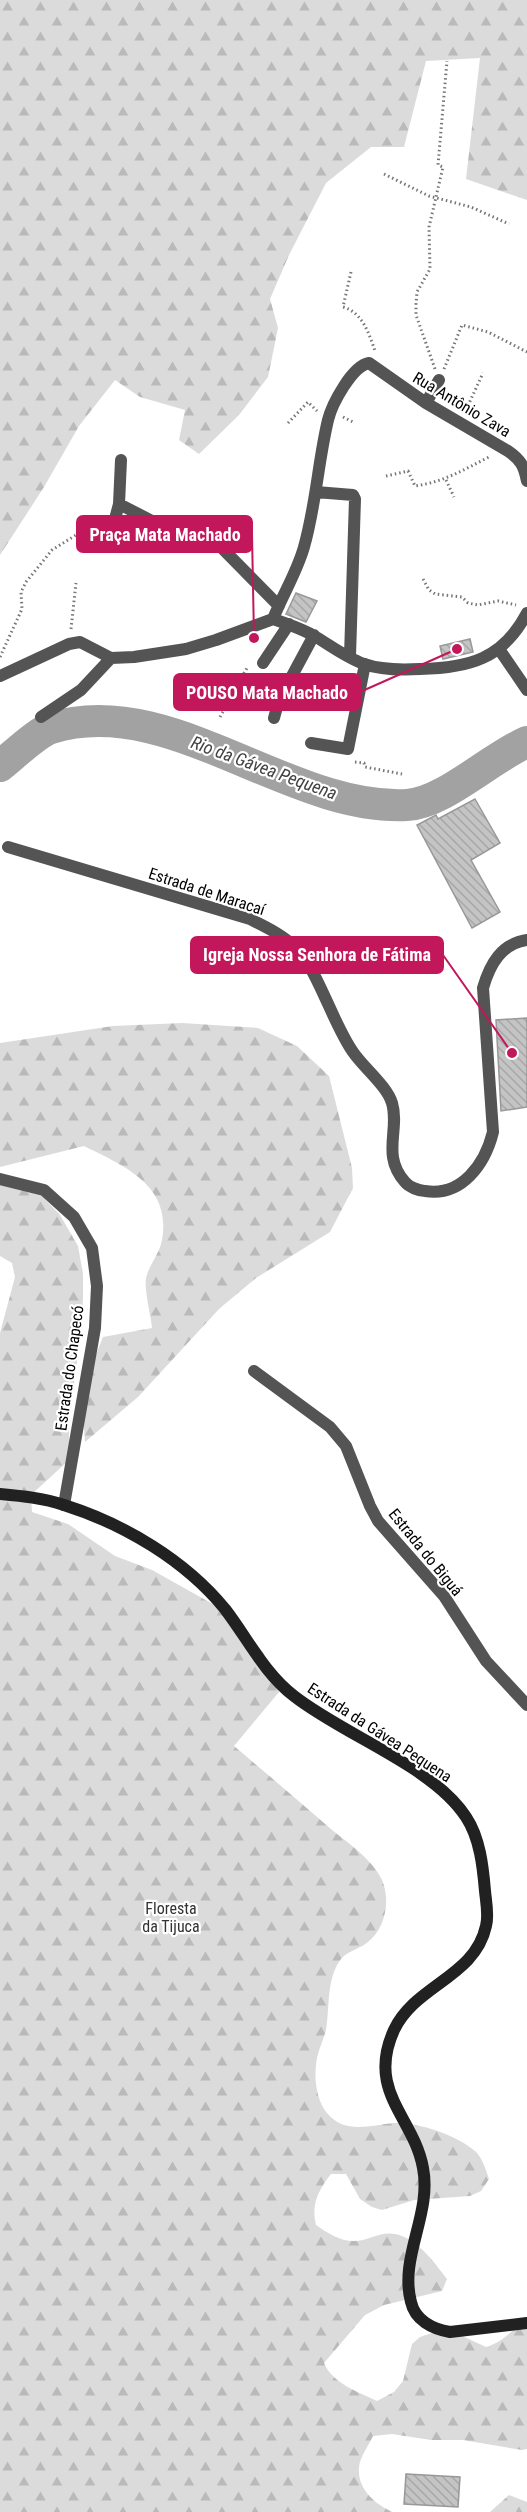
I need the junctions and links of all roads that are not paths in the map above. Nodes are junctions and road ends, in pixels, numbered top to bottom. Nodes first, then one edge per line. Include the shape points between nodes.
1 (439, 380) road end
2 (426, 404) junction
3 (120, 460) dead end
4 (527, 482) edge
5 (322, 493) junction
6 (119, 504) junction
7 (108, 545) dead end
8 (279, 606) junction
9 (524, 614) edge
10 (273, 619) junction
11 (289, 624) junction
12 (314, 635) junction
13 (499, 649) junction
14 (351, 653) junction
15 (111, 658) junction
16 (263, 663) dead end
17 (365, 664) junction
18 (0, 676) edge
19 (527, 690) edge
20 (41, 717) dead end
21 (274, 718) dead end
22 (311, 743) dead end
23 (8, 848) dead end
24 (527, 940) edge
25 (0, 1179) edge
26 (254, 1371) dead end
27 (0, 1494) edge
28 (64, 1505) junction
29 (527, 1705) edge
30 (527, 2322) edge

1 - 2 street
2 - 4 street, Rua Antônio Zava via 520,459
2 - 5 street, Rua Antônio Zava via 369,363 361,364 328,420
3 - 6 street
5 - 8 street via 298,568
5 - 14 street via 353,495 355,499
6 - 7 street
6 - 8 street via 183,537 216,542
8 - 10 street
9 - 13 street via 513,637
10 - 11 street
10 - 15 street via 186,649
11 - 12 street
11 - 16 street
12 - 14 street
12 - 21 street via 279,700
13 - 17 street via 476,662 439,669 406,670
13 - 19 street
14 - 17 street
15 - 18 street via 92,646 75,643
15 - 20 street via 81,690
17 - 22 street via 344,749
23 - 24 street, Estrada de Maracaí via 250,919 284,938 309,966 353,1052 388,1095 394,1111 393,1163 405,1184 420,1191 437,1193 454,1188 469,1177 489,1148 493,1132 483,988 496,958 516,942
25 - 28 street, Estrada do Chapecó via 44,1190 74,1217 92,1248 97,1286 95,1328
26 - 29 street, Estrada do Biguá via 330,1427 346,1446 378,1521 429,1577 486,1661
27 - 28 street, Estrada da Gávea Pequena
28 - 30 street, Estrada da Gávea Pequena via 117,1526 191,1573 226,1610 279,1683 327,1719 436,1784 468,1819 481,1859 487,1925 479,1947 459,1970 424,1993 407,2010 394,2030 387,2060 388,2086 394,2105 424,2169 422,2217 408,2282 416,2314 437,2330 450,2332

